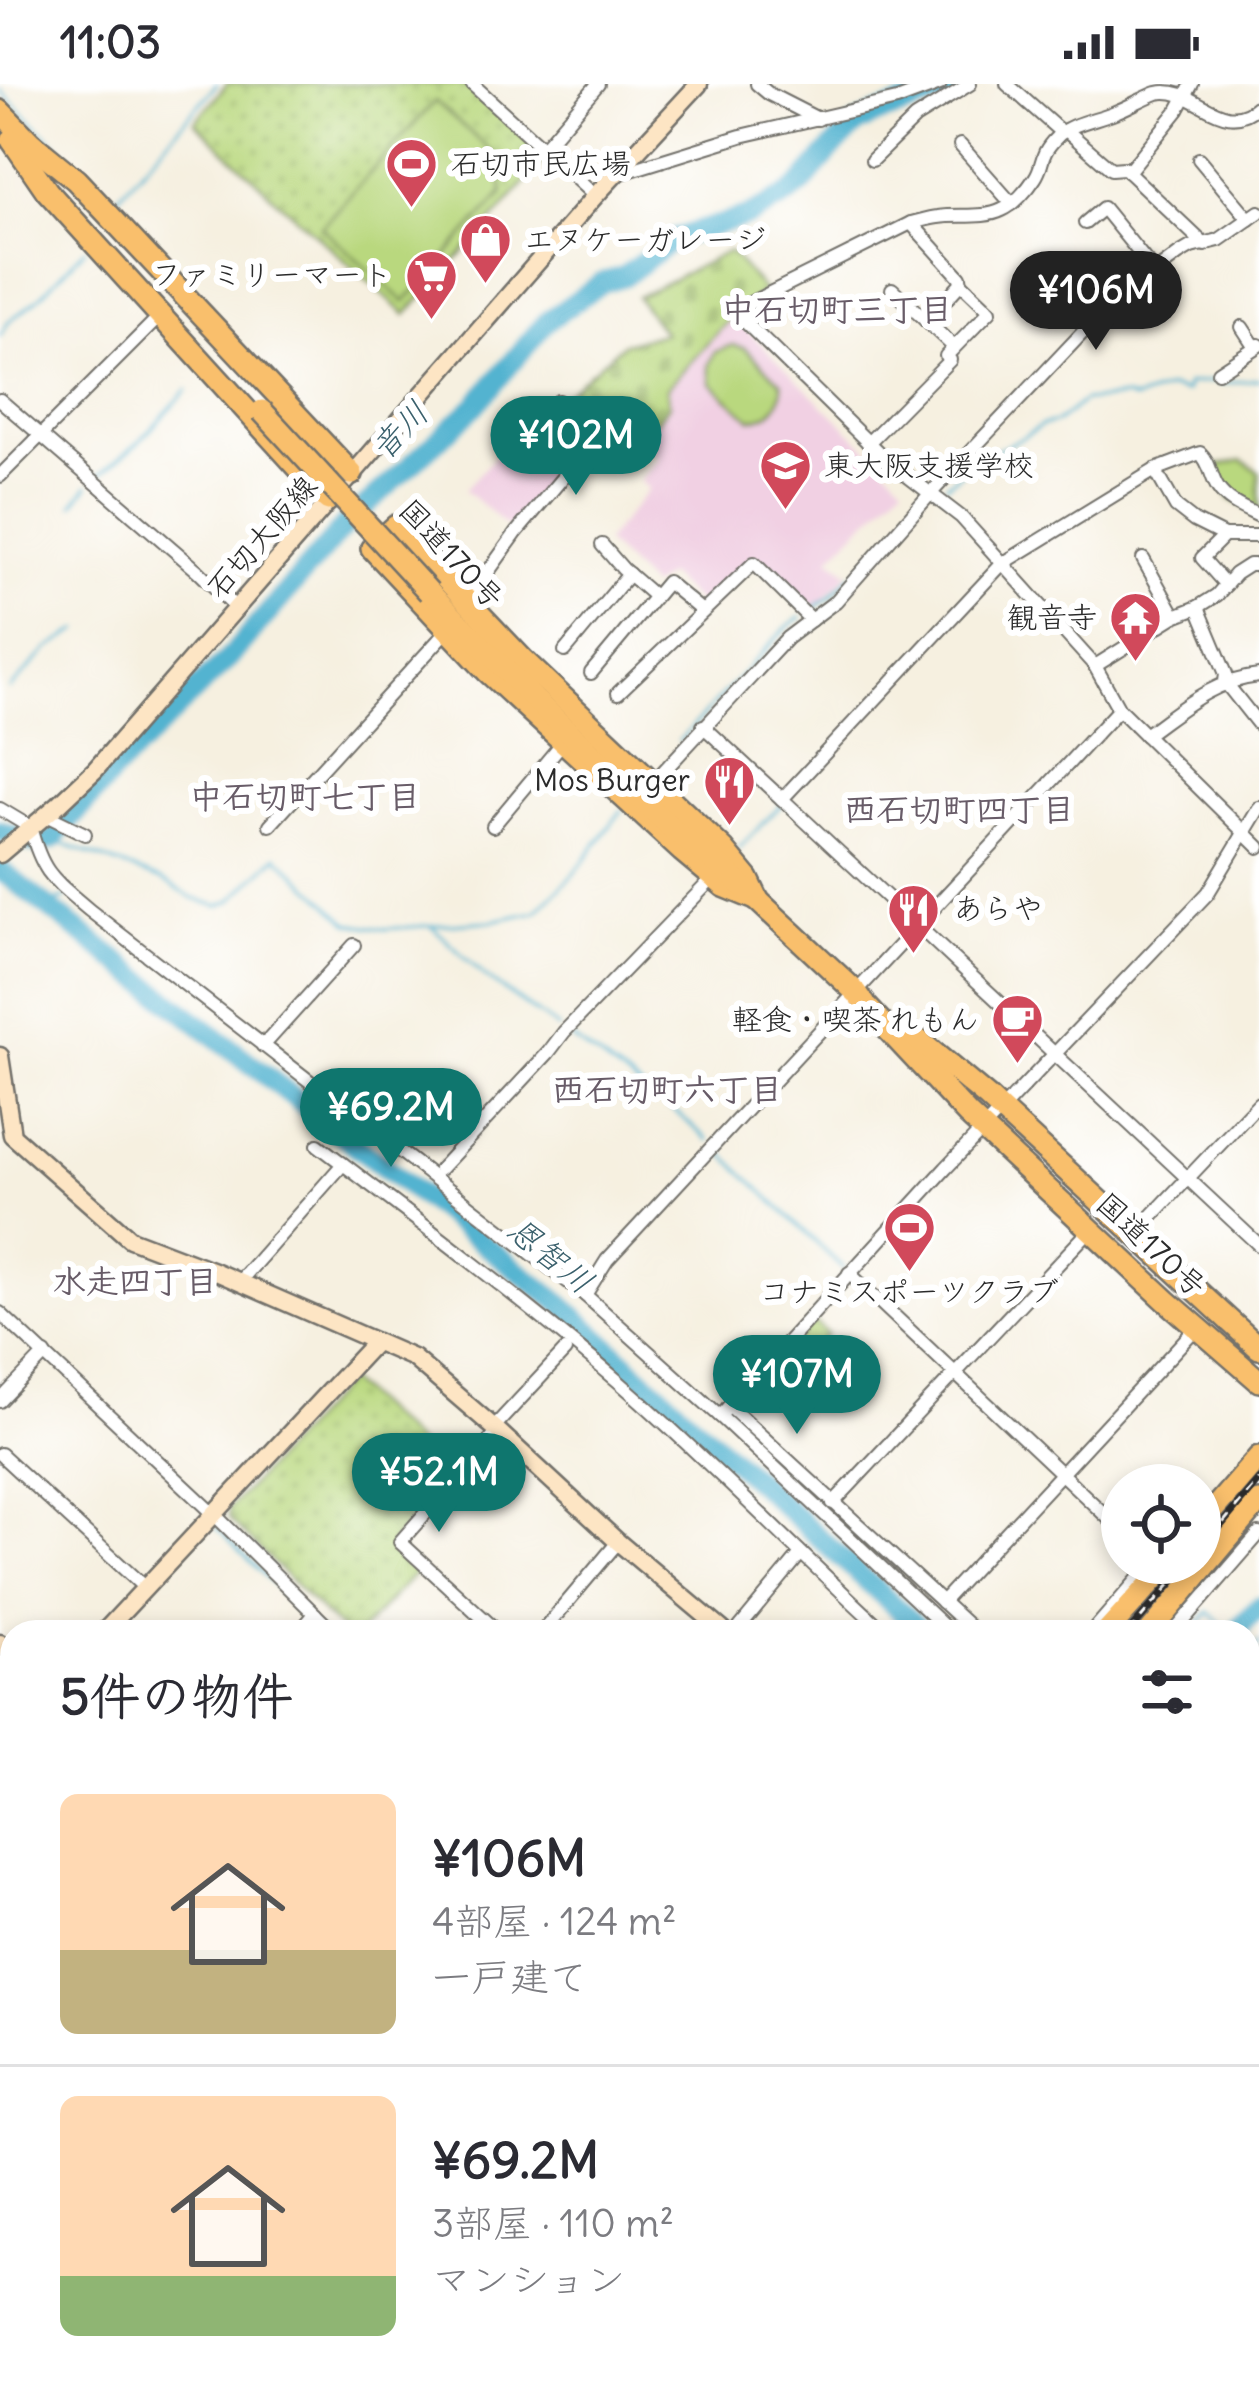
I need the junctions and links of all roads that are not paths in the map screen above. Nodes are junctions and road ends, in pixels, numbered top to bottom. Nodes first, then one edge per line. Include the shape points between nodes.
1 (472, 84) edge
2 (598, 84) edge
3 (699, 84) edge
4 (757, 84) edge
5 (940, 84) edge
6 (970, 84) edge
7 (1007, 84) edge
8 (1191, 87) edge
9 (1153, 88) edge
10 (1259, 105) edge
11 (0, 111) edge
12 (819, 120) junction
13 (1063, 131) junction
14 (15, 137) edge
15 (960, 145) dead end
16 (543, 148) junction
17 (872, 160) dead end
18 (1198, 160) dead end
19 (1128, 172) junction
20 (614, 175) junction
21 (595, 196) junction
22 (1012, 204) junction
23 (1254, 215) edge
24 (910, 223) junction
25 (1085, 223) dead end
26 (1205, 244) junction
27 (1155, 272) junction
28 (961, 283) junction
29 (892, 289) dead end
30 (159, 317) junction
31 (926, 321) junction
32 (1242, 327) dead end
33 (1257, 346) edge
34 (954, 347) junction
35 (1218, 372) dead end
36 (0, 400) edge
37 (558, 401) dead end
38 (41, 436) junction
39 (868, 443) junction
40 (1155, 470) junction
41 (352, 474) junction
42 (0, 476) edge
43 (930, 494) junction
44 (328, 500) junction
45 (1259, 516) edge
46 (1224, 536) junction
47 (1259, 536) edge
48 (602, 545) dead end
49 (1143, 560) dead end
50 (1002, 564) junction
51 (1259, 565) edge
52 (629, 574) junction
53 (1226, 585) junction
54 (434, 588) junction
55 (655, 596) junction
56 (466, 602) junction
57 (236, 608) junction
58 (1198, 608) junction
59 (702, 611) junction
60 (1174, 616) junction
61 (811, 620) junction
62 (448, 630) junction
63 (565, 651) dead end
64 (1095, 667) junction
65 (591, 674) dead end
66 (1259, 676) edge
67 (1225, 682) junction
68 (618, 693) dead end
69 (1119, 709) junction
70 (1259, 725) edge
71 (704, 726) junction
72 (1145, 735) junction
73 (563, 742) junction
74 (650, 786) junction
75 (782, 799) junction
76 (1259, 808) edge
77 (0, 809) edge
78 (45, 821) junction
79 (270, 825) dead end
80 (493, 826) dead end
81 (79, 831) dead end
82 (1244, 833) junction
83 (1259, 847) edge
84 (0, 854) edge
85 (718, 873) junction
86 (758, 900) junction
87 (919, 927) junction
88 (354, 945) dead end
89 (857, 993) junction
90 (263, 1046) junction
91 (1056, 1055) junction
92 (0, 1057) edge
93 (1259, 1103) edge
94 (1002, 1111) junction
95 (985, 1129) junction
96 (318, 1145) dead end
97 (343, 1164) junction
98 (440, 1168) dead end
99 (1188, 1179) junction
100 (1090, 1230) junction
101 (1134, 1235) junction
102 (1259, 1245) edge
103 (849, 1273) junction
104 (239, 1282) junction
105 (585, 1295) junction
106 (0, 1313) edge
107 (1197, 1327) junction
108 (1255, 1338) edge
109 (375, 1342) junction
110 (565, 1351) dead end
111 (45, 1354) junction
112 (955, 1371) junction
113 (1259, 1381) edge
114 (0, 1401) edge
115 (724, 1411) junction
116 (496, 1429) junction
117 (0, 1454) edge
118 (1259, 1459) edge
119 (1063, 1474) junction
120 (1221, 1487) edge
121 (1221, 1503) edge
122 (833, 1504) junction
123 (1259, 1505) edge
124 (1101, 1511) edge
125 (214, 1514) junction
126 (1259, 1518) edge
127 (1259, 1534) edge
128 (618, 1542) junction
129 (798, 1557) dead end
130 (1134, 1584) edge
131 (1149, 1584) edge
132 (145, 1588) junction
133 (942, 1602) junction
134 (315, 1614) junction
135 (115, 1620) edge
136 (310, 1620) edge
137 (321, 1620) edge
138 (485, 1620) edge
139 (552, 1620) edge
140 (711, 1620) edge
141 (746, 1620) edge
142 (867, 1620) edge
143 (938, 1620) edge
144 (962, 1620) edge
145 (1102, 1620) edge
146 (1117, 1620) edge
147 (1160, 1620) edge
148 (1170, 1620) edge
149 (1171, 1620) edge
150 (1185, 1620) edge

1 - 16 street
2 - 16 street
3 - 20 street, 石切大阪線
4 - 12 street
5 - 12 street
6 - 17 street via 916,118
7 - 13 street
8 - 9 street
8 - 10 street via 1217,112 1235,117
8 - 19 street
9 - 13 street
11 - 14 highway, 国道170号
12 - 20 street
13 - 19 street via 1111,169
13 - 22 street
14 - 30 highway via 47,191
14 - 41 highway via 76,180
14 - 54 highway, 国道170号
15 - 22 street
16 - 21 street
18 - 23 street
19 - 26 street
20 - 21 street, 石切大阪線
21 - 41 street, 石切大阪線
22 - 24 street via 997,213
23 - 26 street
24 - 28 street
24 - 39 street via 734,311
25 - 27 street via 1103,208
26 - 27 street
27 - 43 street via 1104,310
28 - 31 street
28 - 34 street via 990,311
29 - 31 street
30 - 38 street
30 - 44 highway
31 - 34 street
32 - 33 street
33 - 35 street
34 - 39 street
36 - 38 street
37 - 56 street via 595,454 568,470
38 - 42 street
38 - 57 street
39 - 43 street
40 - 45 street via 1200,453 1218,488
40 - 46 street via 1176,507
40 - 50 street
41 - 44 street, 石切大阪線
43 - 50 street
43 - 61 street
44 - 57 street, 石切大阪線
46 - 47 street
46 - 53 street via 1202,558
48 - 52 street
49 - 60 street
50 - 64 street
50 - 75 street
51 - 53 street
52 - 55 street
52 - 63 street
53 - 58 street
54 - 74 highway, 国道170号
54 - 85 highway, 国道170号 via 551,716
55 - 59 street via 667,582
55 - 65 street
56 - 62 highway via 396,526 372,548
56 - 74 highway
57 - 78 street, 石切大阪線
58 - 60 street
58 - 67 street
59 - 61 street via 754,563
59 - 68 street
60 - 64 street
61 - 71 street
62 - 73 highway
62 - 79 street
64 - 69 street
66 - 67 street
67 - 70 street
67 - 72 street
69 - 72 street
69 - 87 street
71 - 74 street
71 - 75 street
72 - 82 street
73 - 80 street
73 - 85 highway
74 - 85 highway, 国道170号
74 - 86 highway via 732,859
75 - 87 street
76 - 82 street
77 - 78 street
78 - 81 street
78 - 84 street, 石切大阪線
78 - 90 street via 37,851 46,874
82 - 83 street
82 - 91 street via 1205,897
85 - 86 highway via 736,893
85 - 98 street
86 - 89 highway, 国道170号
87 - 89 street
87 - 91 street
88 - 90 street
89 - 94 highway, 国道170号
89 - 95 highway, 国道170号
89 - 105 street via 607,1260
90 - 105 street
91 - 94 street
91 - 99 street
92 - 104 street via 14,1138 130,1239
93 - 99 street
94 - 95 street
94 - 101 highway, 国道170号
95 - 100 highway, 国道170号
95 - 103 street
96 - 97 street
97 - 104 street
97 - 142 street via 620,1383
99 - 101 street
99 - 102 street
100 - 107 highway, 国道170号
100 - 112 street
101 - 108 highway, 国道170号
103 - 112 street
103 - 115 street
104 - 109 street
105 - 115 street
106 - 111 street
107 - 113 highway, 国道170号
107 - 119 street
109 - 116 street via 422,1364
109 - 125 street
110 - 116 street
111 - 114 street
111 - 125 street
112 - 119 street
112 - 122 street
115 - 122 street
115 - 143 street
116 - 128 street
116 - 138 street via 400,1542
117 - 132 street
118 - 120 street via 1248,1459
118 - 121 highway
119 - 124 street
119 - 133 street
122 - 133 street
123 - 147 highway
123 - 148 highway
125 - 132 street
125 - 134 street
126 - 149 highway
127 - 150 street
128 - 139 street
128 - 140 street
129 - 141 street
130 - 145 street
131 - 146 highway
132 - 135 street
133 - 144 street
134 - 136 street
134 - 137 street

